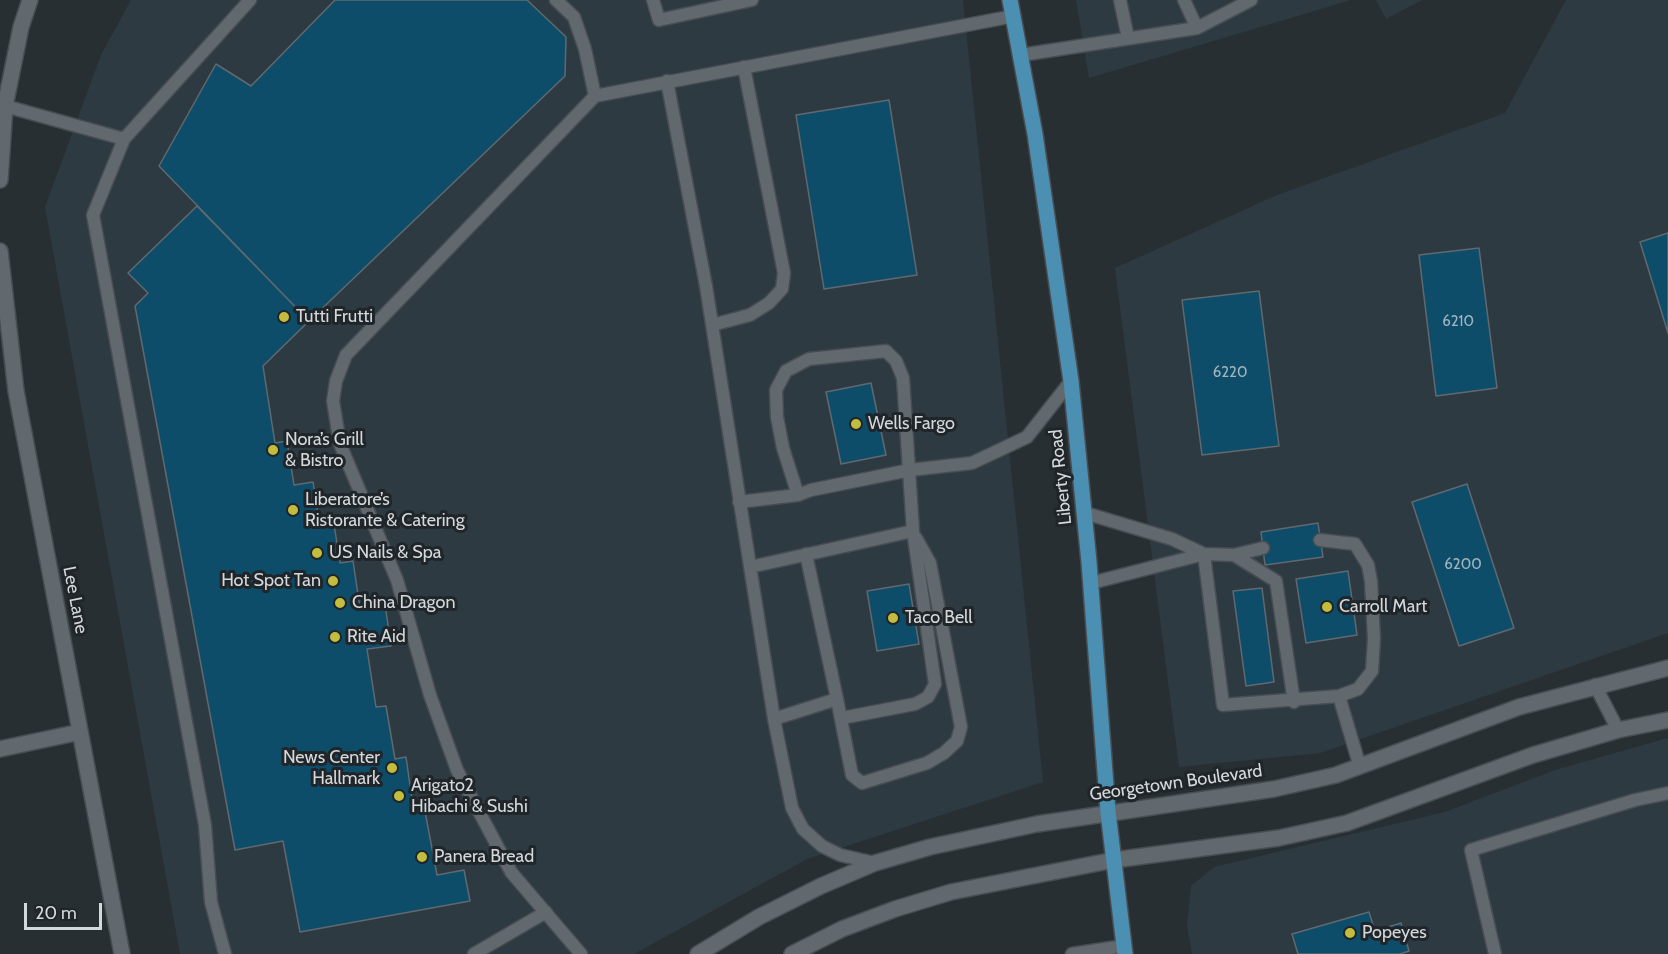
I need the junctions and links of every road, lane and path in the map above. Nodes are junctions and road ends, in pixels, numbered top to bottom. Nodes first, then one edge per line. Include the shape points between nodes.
1 (30, 0) edge
2 (250, 0) edge
3 (556, 0) edge
4 (653, 0) edge
5 (752, 0) edge
6 (1010, 0) edge
7 (1120, 0) edge
8 (1184, 0) edge
9 (1251, 0) edge
10 (1014, 16) junction
11 (1197, 28) junction
12 (1128, 38) junction
13 (1021, 55) junction
14 (744, 67) junction
15 (667, 81) junction
16 (595, 96) junction
17 (2, 106) edge
18 (124, 139) junction
19 (0, 180) edge
20 (0, 251) edge
21 (712, 325) junction
22 (1071, 381) junction
23 (16, 391) junction
24 (0, 393) edge
25 (910, 470) junction
26 (798, 495) junction
27 (739, 502) junction
28 (1084, 513) junction
29 (913, 531) junction
30 (1320, 540) dead end
31 (1263, 548) dead end
32 (806, 554) junction
33 (1204, 554) junction
34 (1234, 555) junction
35 (750, 567) junction
36 (1091, 583) junction
37 (1668, 668) edge
38 (1595, 685) junction
39 (1339, 696) junction
40 (837, 699) junction
41 (1294, 702) junction
42 (842, 718) junction
43 (774, 719) junction
44 (1668, 720) edge
45 (1618, 730) junction
46 (80, 732) junction
47 (0, 749) edge
48 (1360, 767) junction
49 (1668, 793) edge
50 (1108, 812) junction
51 (1114, 860) junction
52 (875, 863) junction
53 (546, 912) junction
54 (1124, 950) edge
55 (122, 954) edge
56 (225, 954) edge
57 (474, 954) edge
58 (581, 954) edge
59 (698, 954) edge
60 (792, 954) edge
61 (1072, 954) edge
62 (1495, 954) edge

1 - 17 street
2 - 18 lane
3 - 16 lane via 574,17
4 - 5 lane via 659,20
6 - 10 main road, Liberty Road
7 - 12 lane
8 - 11 lane
9 - 11 lane
10 - 13 main road, Liberty Road
10 - 14 lane
11 - 12 lane
12 - 13 lane
13 - 22 main road, Liberty Road
14 - 15 lane
14 - 21 lane via 784,273 782,289 769,303 750,315
15 - 16 lane
15 - 21 lane
16 - 53 lane via 346,355 333,401 340,444 397,580 430,695 457,770 510,872
17 - 18 lane
17 - 19 street
18 - 56 lane via 93,215 205,825 211,902
20 - 23 street, Lee Lane
21 - 27 lane
22 - 25 lane via 1026,437 998,453 972,463
22 - 28 main road, Liberty Road
23 - 24 street
23 - 46 street, Lee Lane
25 - 26 lane
25 - 26 lane via 903,378 896,361 885,351 809,359 786,371 776,390 783,448
25 - 29 lane
26 - 27 lane
27 - 35 lane
28 - 33 lane via 1172,539
28 - 36 main road, Liberty Road
29 - 32 lane
29 - 42 lane via 935,684 928,698 915,704
29 - 42 lane via 930,563 961,727 957,741 927,763 862,783 852,775
30 - 39 lane via 1355,544 1368,565 1371,581 1372,671 1358,689
31 - 34 lane
32 - 35 lane
32 - 40 lane
33 - 34 lane
33 - 36 lane
33 - 41 lane via 1223,705
34 - 41 lane via 1276,581
35 - 43 lane
36 - 50 main road, Liberty Road
37 - 38 street, Georgetown Boulevard
38 - 45 lane
38 - 48 street, Georgetown Boulevard via 1519,707
39 - 41 lane
39 - 48 lane
40 - 42 lane
40 - 43 lane
43 - 52 lane via 792,808 803,829 840,855
44 - 45 street
45 - 51 street via 1533,755 1347,823 1279,838
46 - 47 street
46 - 55 street, Lee Lane
48 - 50 street, Georgetown Boulevard via 1274,789
49 - 62 lane via 1471,850
50 - 51 main road, Liberty Road
50 - 52 street, Georgetown Boulevard via 930,847
51 - 54 main road, Liberty Road
51 - 60 street via 940,895 842,929
52 - 59 street, Georgetown Boulevard via 759,917
53 - 57 lane
53 - 58 lane
54 - 61 lane

